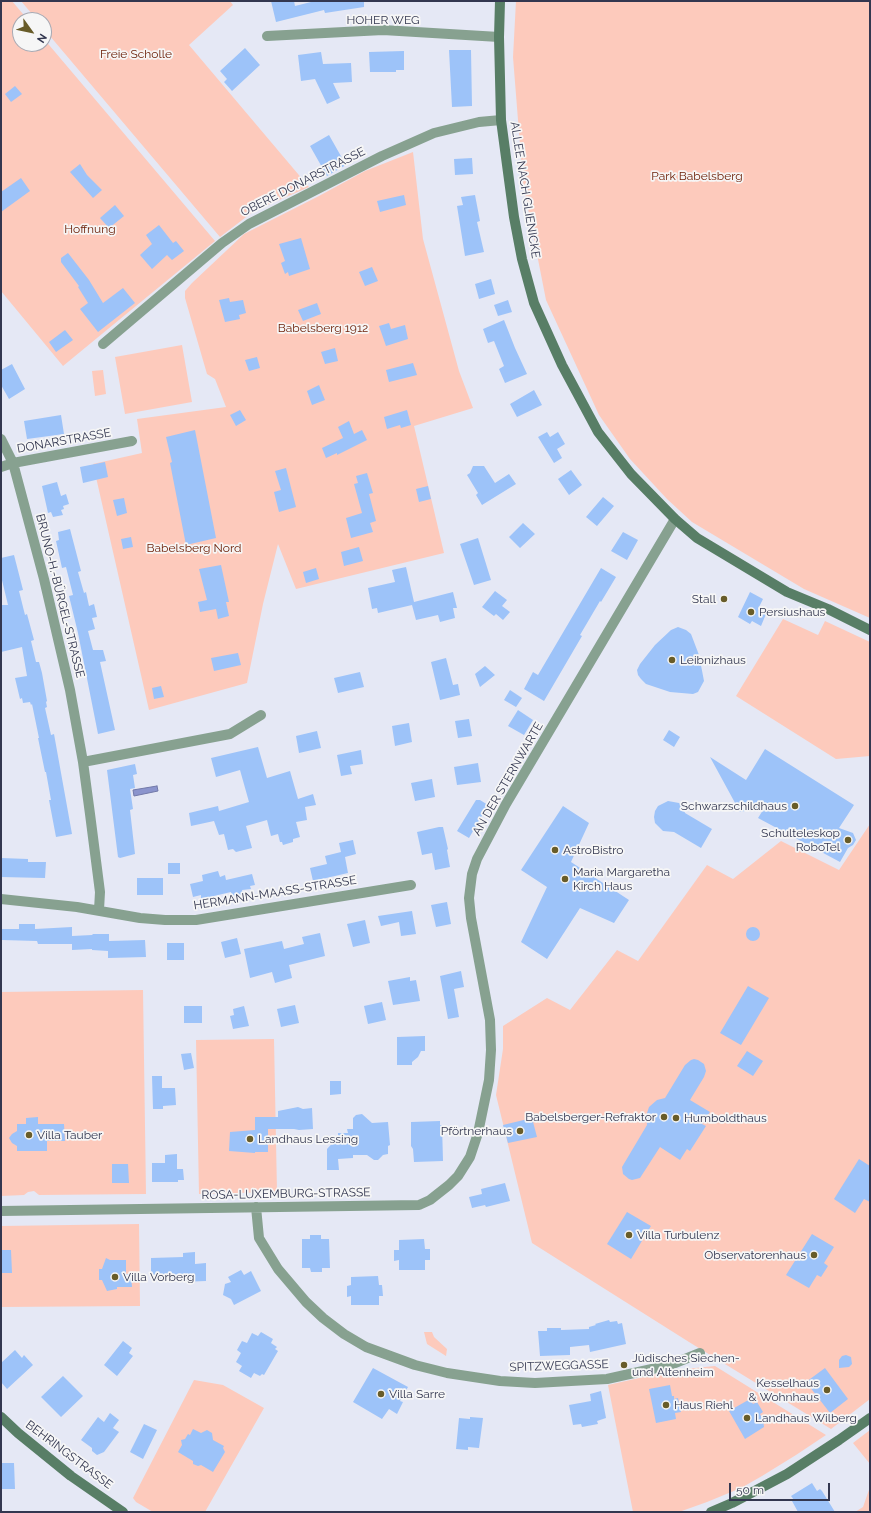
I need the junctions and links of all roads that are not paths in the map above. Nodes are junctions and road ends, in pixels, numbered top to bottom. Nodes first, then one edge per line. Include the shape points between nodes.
1 (500, 1) edge
2 (266, 36) dead end
3 (499, 37) junction
4 (501, 120) junction
5 (103, 344) dead end
6 (1, 440) edge
7 (132, 441) dead end
8 (13, 463) junction
9 (1, 467) edge
10 (676, 519) junction
11 (870, 630) edge
12 (261, 715) dead end
13 (83, 762) junction
14 (411, 885) dead end
15 (1, 899) edge
16 (99, 910) junction
17 (489, 1080) joint
18 (256, 1207) junction
19 (1, 1211) edge
20 (700, 1353) dead end
21 (1, 1417) edge
22 (870, 1418) edge
23 (123, 1512) edge
24 (711, 1512) edge

1 - 3 street, ALLEE NACH GLIENICKE
2 - 3 street, HOHER WEG via 383,30
3 - 4 street, ALLEE NACH GLIENICKE
4 - 5 street, OBERE DONARSTRASSE via 479,122 434,134 382,156 249,224 222,243
4 - 10 street, ALLEE NACH GLIENICKE via 514,217 534,303 577,393 603,439 631,474
6 - 8 street, BRUNO-H.-BÜRGEL-STRASSE
7 - 8 street, DONARSTRASSE
8 - 9 street, DONARSTRASSE
8 - 13 street, BRUNO-H.-BÜRGEL-STRASSE via 61,650
10 - 11 street, ALLEE NACH GLIENICKE via 697,538 787,592
10 - 17 street, AN DER STERNWARTE via 500,814 477,859 469,898 490,1020
12 - 13 street via 230,734
13 - 16 street, BRUNO-H.-BÜRGEL-STRASSE via 100,892
14 - 16 street, HERMANN-MAASS-STRASSE via 196,920 140,918
15 - 16 street, HERMANN-MAASS-STRASSE
17 - 18 street, ROSA-LUXEMBURG-STRASSE via 478,1133 470,1157 458,1176 430,1200 419,1205
18 - 19 street, ROSA-LUXEMBURG-STRASSE
18 - 20 street, SPITZWEGGASSE via 259,1238 278,1269 306,1302 344,1334 366,1347 415,1365 500,1381 535,1383 607,1379 670,1365
21 - 23 street, BEHRINGSTRASSE via 71,1476
22 - 24 street via 787,1474

